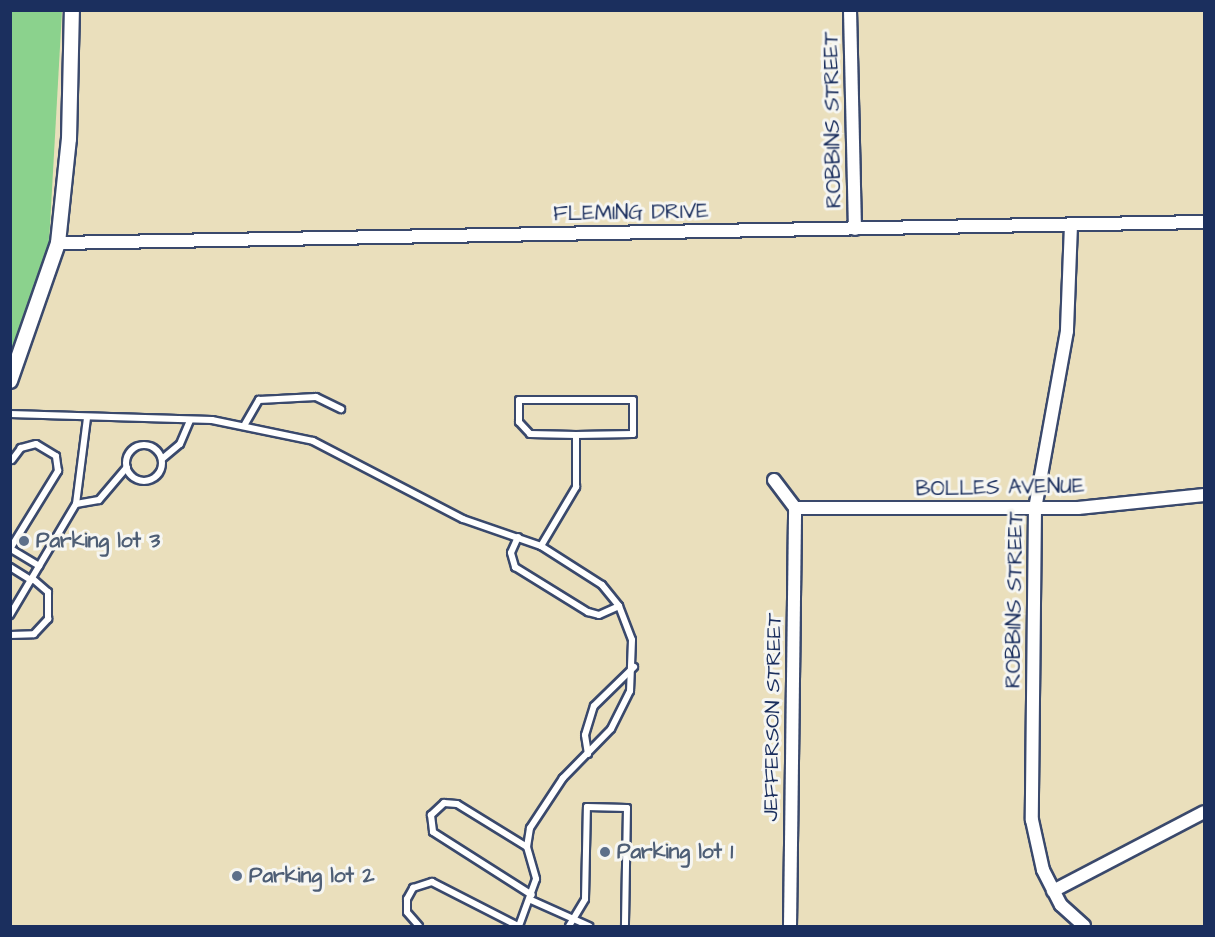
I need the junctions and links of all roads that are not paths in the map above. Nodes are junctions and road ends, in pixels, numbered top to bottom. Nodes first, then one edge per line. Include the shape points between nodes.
1 (72, 10) edge
2 (850, 10) edge
3 (1204, 222) edge
4 (1071, 225) junction
5 (855, 229) junction
6 (58, 243) junction
7 (10, 381) edge
8 (341, 409) dead end
9 (10, 414) edge
10 (87, 418) junction
11 (190, 420) junction
12 (245, 424) junction
13 (576, 435) junction
14 (162, 459) junction
15 (12, 460) edge
16 (127, 467) junction
17 (774, 480) dead end
18 (1204, 495) edge
19 (76, 504) junction
20 (795, 508) junction
21 (1035, 508) junction
22 (518, 537) junction
23 (542, 546) junction
24 (11, 549) edge
25 (39, 566) junction
26 (10, 567) edge
27 (32, 579) junction
28 (620, 606) junction
29 (10, 615) edge
30 (10, 635) edge
31 (634, 667) junction
32 (588, 754) junction
33 (1204, 812) edge
34 (527, 847) junction
35 (1053, 891) junction
36 (531, 898) junction
37 (574, 918) junction
38 (419, 927) edge
39 (518, 927) edge
40 (569, 927) edge
41 (589, 927) edge
42 (625, 927) edge
43 (790, 927) edge
44 (1084, 927) edge

1 - 6 street via 69,138
2 - 5 street, ROBBINS STREET
3 - 4 street, FLEMING DRIVE
4 - 5 street, FLEMING DRIVE
4 - 21 street, ROBBINS STREET via 1067,331
5 - 6 street, FLEMING DRIVE
6 - 7 street
8 - 12 lane via 316,397 259,400
9 - 10 lane
10 - 11 lane
10 - 19 lane
11 - 12 lane
11 - 14 lane via 180,444
12 - 22 lane via 313,441 464,519
13 - 13 lane via 633,434 633,400 519,400 519,422 530,434
13 - 23 lane via 576,487
14 - 16 lane via 159,474 149,480 137,479
14 - 16 lane via 154,447 140,445 128,454
15 - 24 lane via 21,448 36,444 56,456 58,471
16 - 19 lane via 99,500
17 - 20 street
18 - 21 street, BOLLES AVENUE
19 - 25 lane
20 - 21 street, BOLLES AVENUE
20 - 43 street, JEFFERSON STREET
21 - 35 street, ROBBINS STREET via 1032,820 1037,854
22 - 23 lane
22 - 28 lane via 511,553 515,567 588,612 599,615
23 - 28 lane via 602,585
24 - 25 lane
25 - 27 lane
26 - 27 lane
27 - 29 lane
27 - 30 lane via 48,592 48,619 34,634
28 - 31 lane
31 - 32 lane via 625,706
31 - 32 lane via 594,706 585,735
32 - 34 lane via 548,798 530,828
33 - 35 street
34 - 36 lane via 536,879
34 - 36 lane via 457,804 444,803 431,815 433,832
35 - 44 street, ROBBINS STREET
36 - 37 lane
36 - 39 lane
37 - 40 lane
37 - 41 lane
37 - 42 lane via 585,899 587,807 627,808
38 - 39 lane via 409,917 407,899 414,888 432,882

